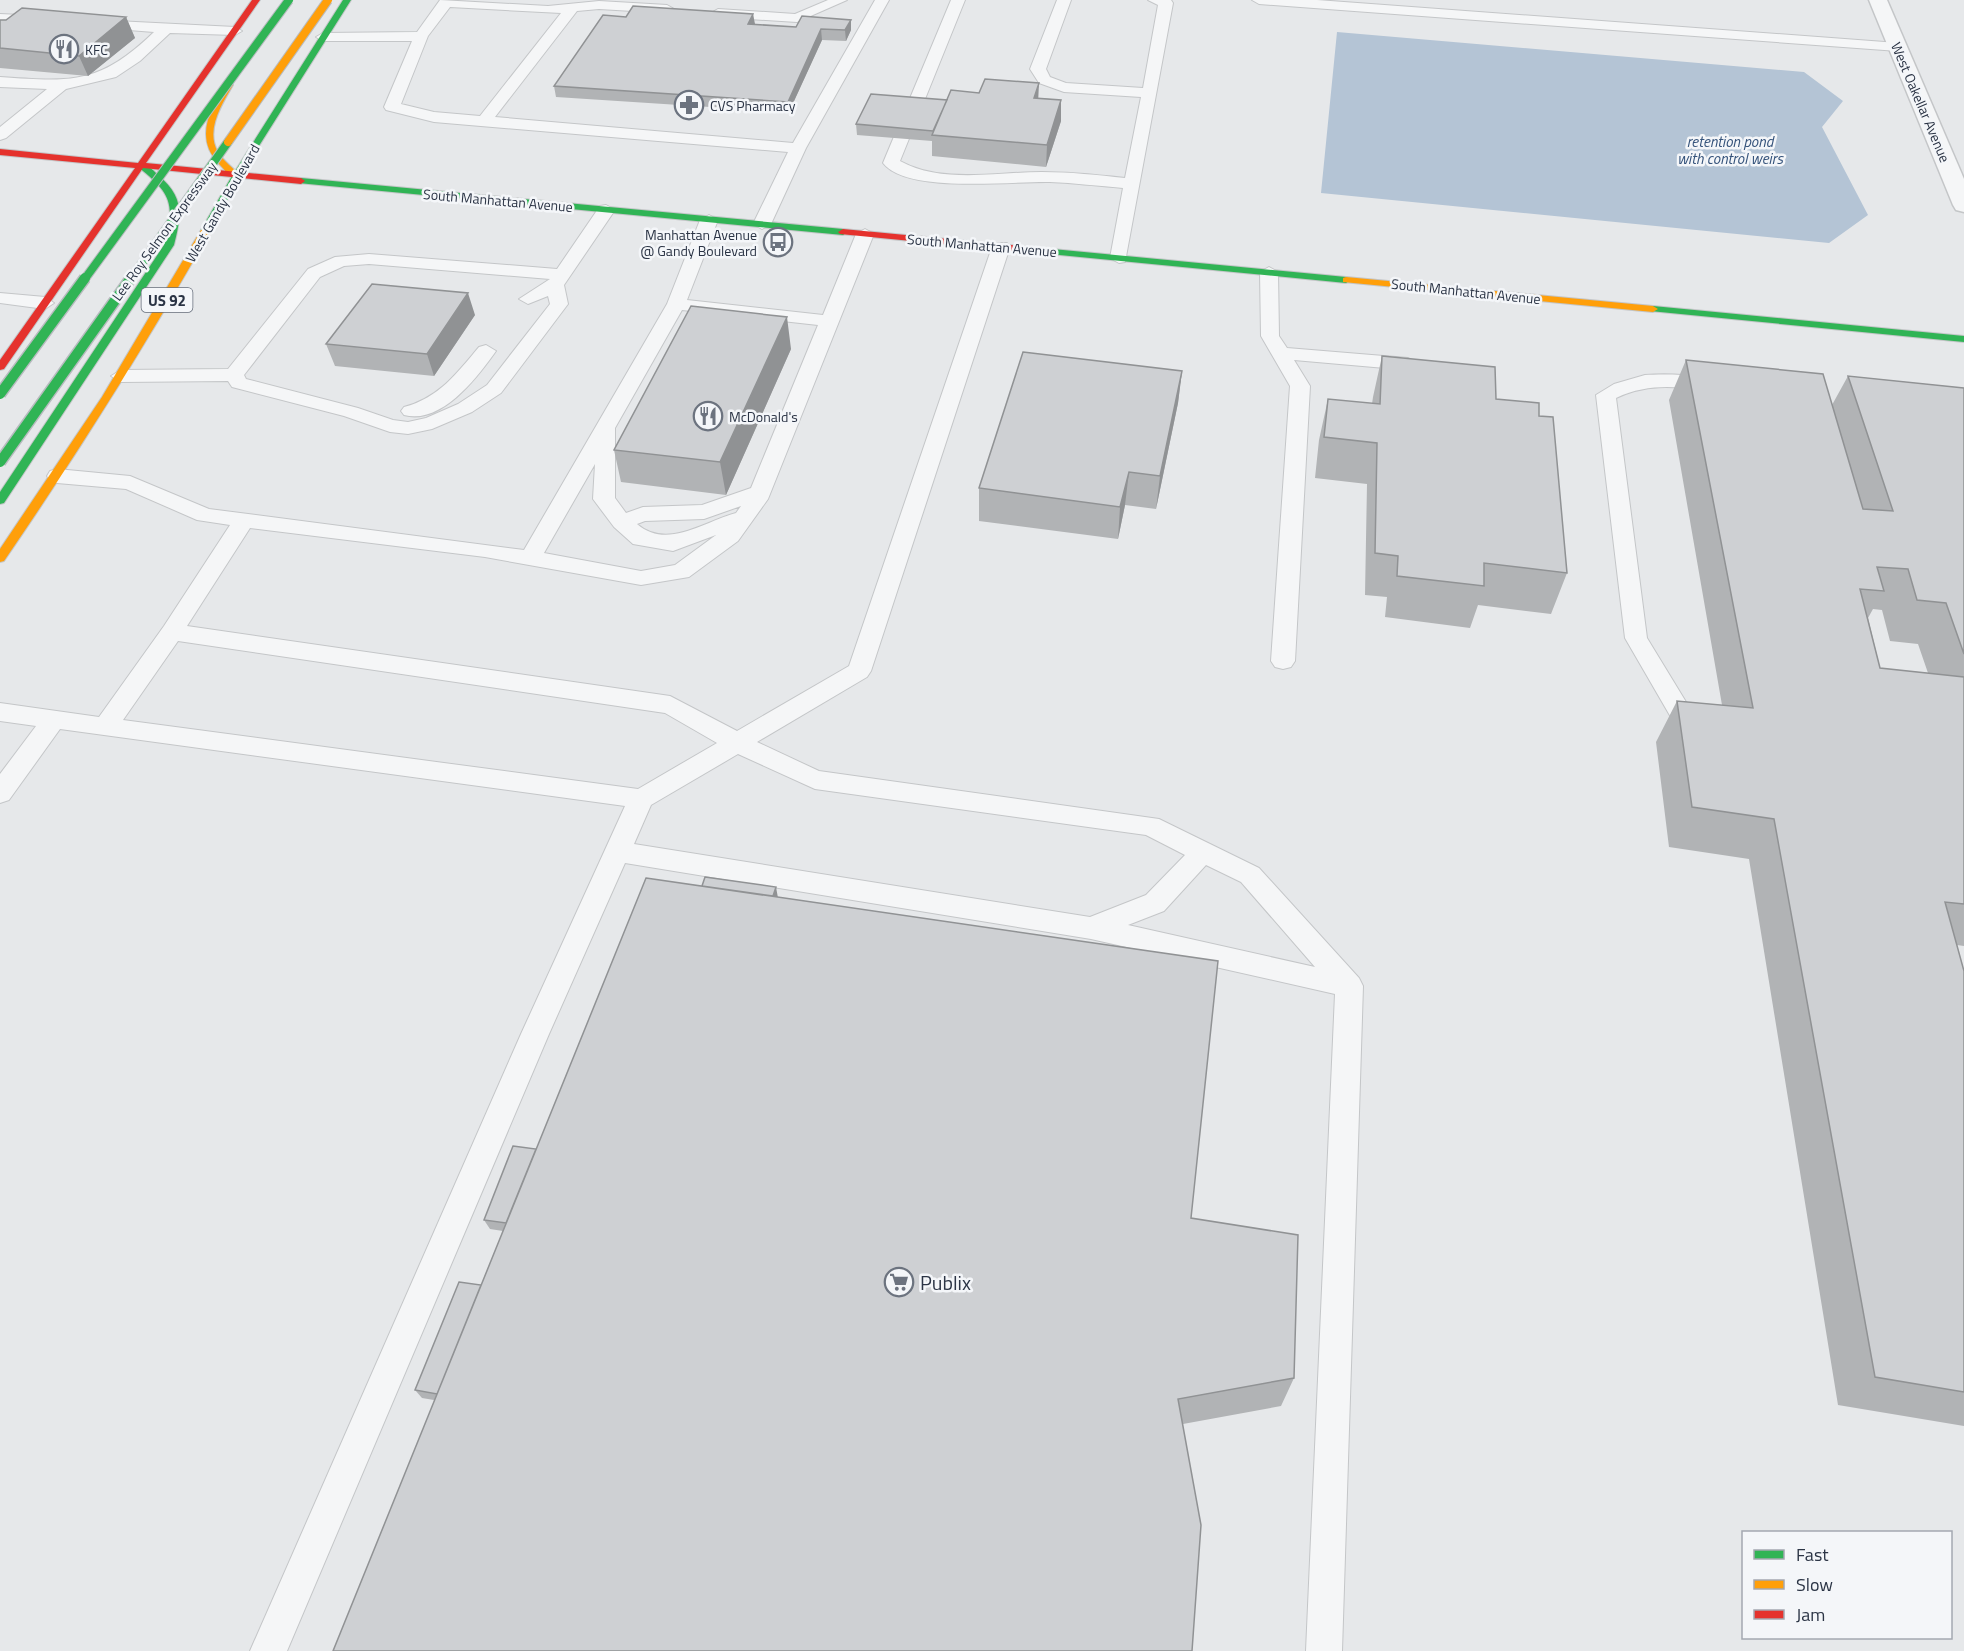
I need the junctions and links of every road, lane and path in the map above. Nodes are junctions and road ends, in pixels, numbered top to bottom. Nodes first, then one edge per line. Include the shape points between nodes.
1 (256, 0) edge
2 (283, 0) edge
3 (289, 0) edge
4 (328, 0) edge
5 (347, 0) edge
6 (428, 0) edge
7 (788, 0) edge
8 (840, 0) edge
9 (882, 0) edge
10 (958, 0) edge
11 (1064, 0) edge
12 (1259, 0) edge
13 (1878, 0) edge
14 (1171, 1) edge
15 (446, 2) junction
16 (573, 8) junction
17 (682, 10) edge
18 (706, 12) edge
19 (777, 17) junction
20 (0, 18) edge
21 (59, 21) edge
22 (83, 23) edge
23 (166, 28) junction
24 (235, 31) junction
25 (421, 36) junction
26 (323, 37) junction
27 (1898, 47) junction
28 (0, 82) edge
29 (61, 85) junction
30 (1149, 93) junction
31 (484, 121) junction
32 (0, 135) edge
33 (798, 148) junction
34 (0, 152) edge
35 (141, 165) junction
36 (236, 176) junction
37 (1132, 184) junction
38 (1964, 205) edge
39 (606, 210) junction
40 (709, 220) junction
41 (762, 224) junction
42 (865, 234) junction
43 (1001, 247) junction
44 (1119, 258) junction
45 (1269, 272) junction
46 (559, 280) junction
47 (0, 298) edge
48 (528, 299) dead end
49 (45, 303) junction
50 (676, 304) junction
51 (830, 321) junction
52 (1964, 339) edge
53 (486, 351) dead end
54 (1280, 353) junction
55 (1408, 364) edge
56 (0, 368) edge
57 (234, 375) junction
58 (121, 376) junction
59 (1733, 387) edge
60 (0, 394) edge
61 (351, 412) junction
62 (606, 426) junction
63 (0, 462) edge
64 (57, 476) junction
65 (760, 492) junction
66 (0, 500) edge
67 (744, 517) junction
68 (245, 519) junction
69 (622, 522) junction
70 (0, 558) edge
71 (530, 559) junction
72 (172, 632) junction
73 (1283, 661) dead end
74 (0, 712) edge
75 (55, 718) junction
76 (1685, 720) edge
77 (106, 725) junction
78 (737, 743) junction
79 (0, 793) edge
80 (641, 799) junction
81 (616, 851) junction
82 (1203, 852) junction
83 (1091, 928) junction
84 (1349, 986) junction
85 (268, 1651) edge
86 (1324, 1651) edge

1 - 24 main road
2 - 36 main road via 217,104 210,126 212,150
3 - 60 main road, bridge
4 - 63 main road, Lee Roy Selmon Expressway, bridge
5 - 26 main road, West Gandy Boulevard / US 92
6 - 15 lane
7 - 19 lane
8 - 19 lane via 797,18
9 - 33 lane
10 - 37 lane via 891,163 900,170 956,179 1001,181 1040,177
11 - 30 lane via 1038,69 1044,80 1064,87
12 - 27 lane
13 - 27 street, West Oakellar Avenue
14 - 30 lane
15 - 16 lane via 548,10
15 - 25 lane
16 - 17 lane via 599,5
16 - 31 lane
18 - 19 lane
20 - 21 lane
22 - 23 lane
23 - 24 lane
23 - 29 lane via 115,72
24 - 35 main road
25 - 26 lane
25 - 31 lane via 392,107 434,117
26 - 36 main road, West Gandy Boulevard / US 92
27 - 38 street, West Oakellar Avenue
28 - 29 lane
29 - 32 lane
30 - 37 lane
31 - 33 lane
33 - 41 lane
34 - 35 main road, South Manhattan Avenue
35 - 36 main road, South Manhattan Avenue
35 - 49 main road
35 - 66 main road via 173,190 179,217 169,245
36 - 39 main road, South Manhattan Avenue
36 - 58 main road, West Gandy Boulevard / US 92
37 - 44 lane
39 - 40 main road, South Manhattan Avenue
39 - 46 lane
40 - 41 main road, South Manhattan Avenue
40 - 50 lane
41 - 42 main road, South Manhattan Avenue
42 - 43 main road, South Manhattan Avenue
42 - 51 lane
43 - 44 main road, South Manhattan Avenue
43 - 78 lane via 859,671
44 - 45 main road, South Manhattan Avenue
45 - 52 main road, South Manhattan Avenue
45 - 54 lane via 1270,336
46 - 48 lane
46 - 57 lane via 369,259 341,261 314,273
46 - 61 lane via 559,304 494,389 465,408 432,423 408,428
47 - 49 lane
49 - 56 main road
50 - 51 lane
50 - 62 lane
51 - 65 lane
53 - 61 lane via 447,396 424,409
54 - 55 lane
54 - 73 lane via 1300,386
57 - 58 lane
57 - 61 lane via 239,383 254,388
58 - 64 main road, West Gandy Boulevard / US 92
59 - 76 lane via 1652,379 1630,383 1606,395 1636,638
62 - 69 lane via 604,500
62 - 71 lane
64 - 68 lane via 130,483 205,515
64 - 70 main road, West Gandy Boulevard / US 92
65 - 67 lane
65 - 69 lane via 704,512 643,514
67 - 69 lane via 673,544 642,539
67 - 71 lane via 730,537 681,572 641,578
68 - 71 lane
68 - 72 lane
72 - 77 lane
72 - 78 lane via 670,705
74 - 75 lane
75 - 77 lane
75 - 79 lane
77 - 80 lane
78 - 80 lane
78 - 82 lane via 815,780 1150,826
80 - 81 lane
81 - 83 lane
81 - 85 lane
82 - 83 lane via 1155,903
82 - 84 lane via 1250,875
83 - 84 lane
84 - 86 lane

